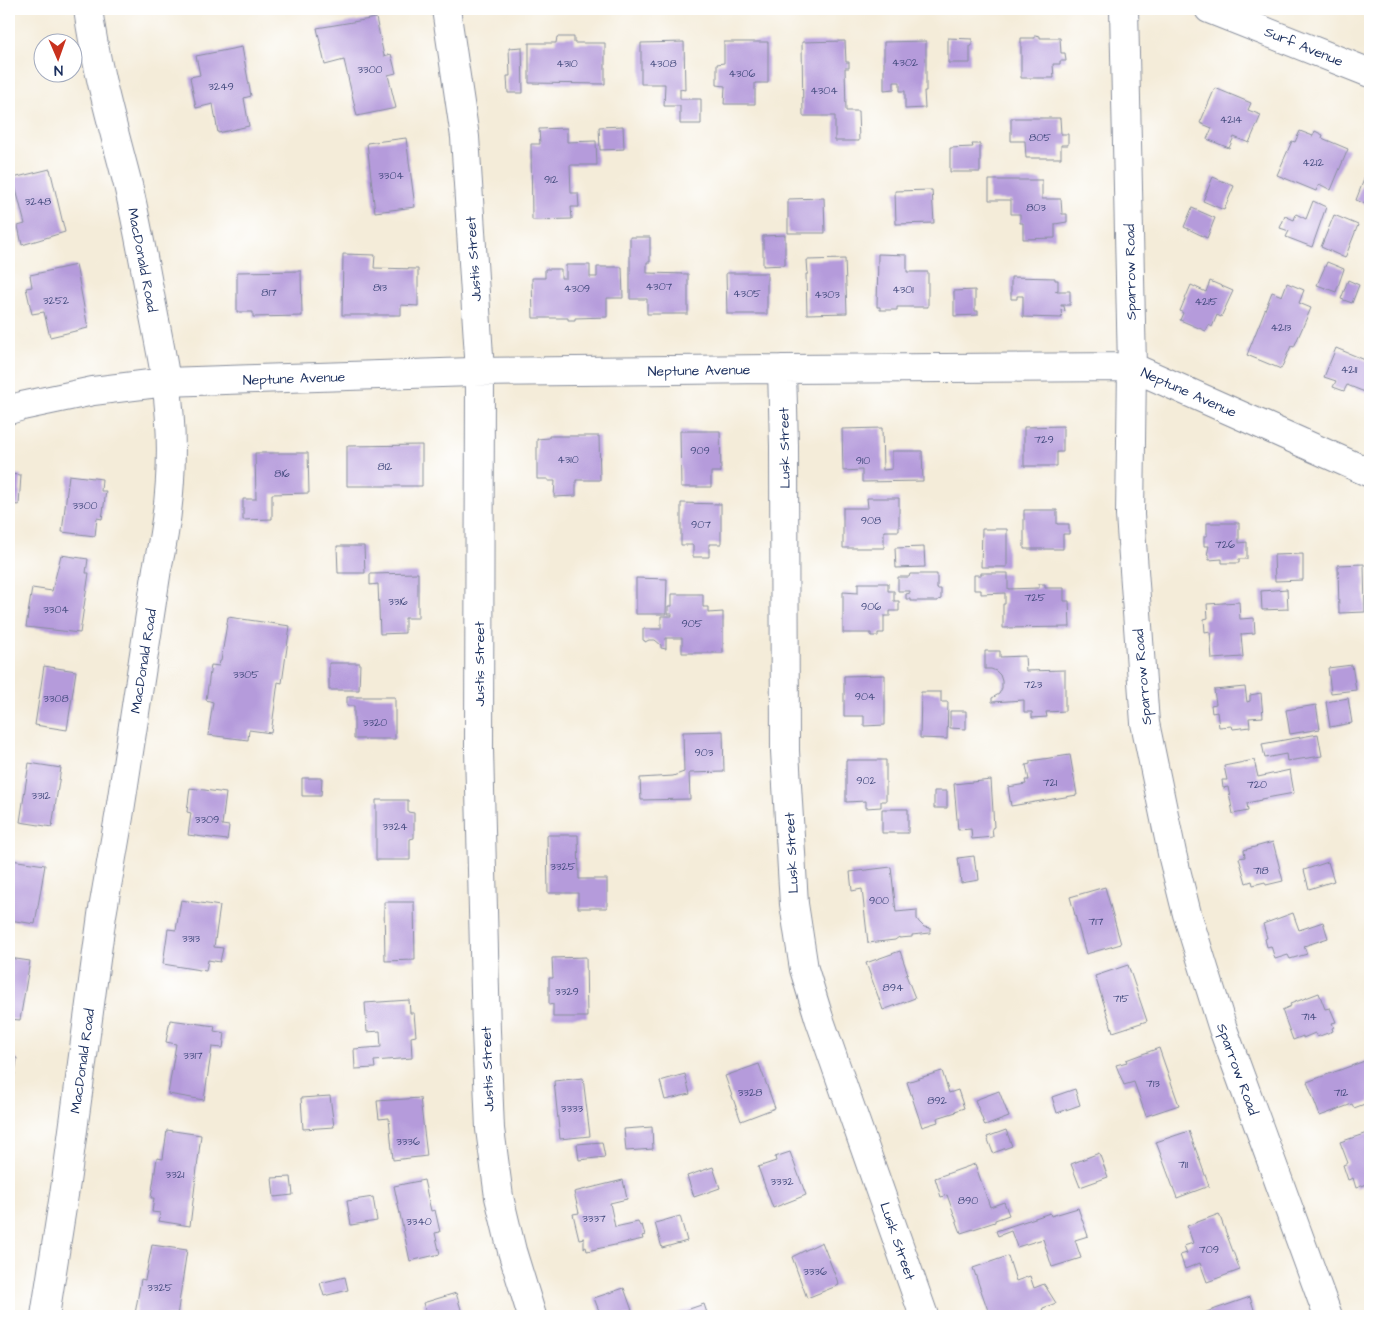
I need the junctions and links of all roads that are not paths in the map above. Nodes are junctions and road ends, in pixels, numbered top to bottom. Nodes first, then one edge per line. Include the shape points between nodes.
1 (88, 9) edge
2 (446, 9) edge
3 (1124, 9) edge
4 (1209, 9) edge
5 (1370, 73) edge
6 (1132, 367) junction
7 (782, 369) junction
8 (480, 372) junction
9 (166, 382) junction
10 (9, 410) edge
11 (1370, 472) edge
12 (45, 1316) edge
13 (532, 1316) edge
14 (924, 1316) edge
15 (1328, 1316) edge

1 - 9 street, MacDonald Road via 134,213
2 - 8 street, Justis Street via 465,137
3 - 6 street, Sparrow Road
4 - 5 street, Surf Avenue
6 - 7 street, Neptune Avenue
6 - 11 street, Neptune Avenue
6 - 15 street, Sparrow Road via 1130,515 1144,722 1172,858 1223,1029
7 - 8 street, Neptune Avenue
7 - 14 street, Lusk Street via 785,751 794,904 804,969
8 - 9 street, Neptune Avenue
8 - 13 street, Justis Street via 479,749 490,1129 499,1196
9 - 10 street, Neptune Avenue via 94,391
9 - 12 street, MacDonald Road via 171,434 170,491 102,915

